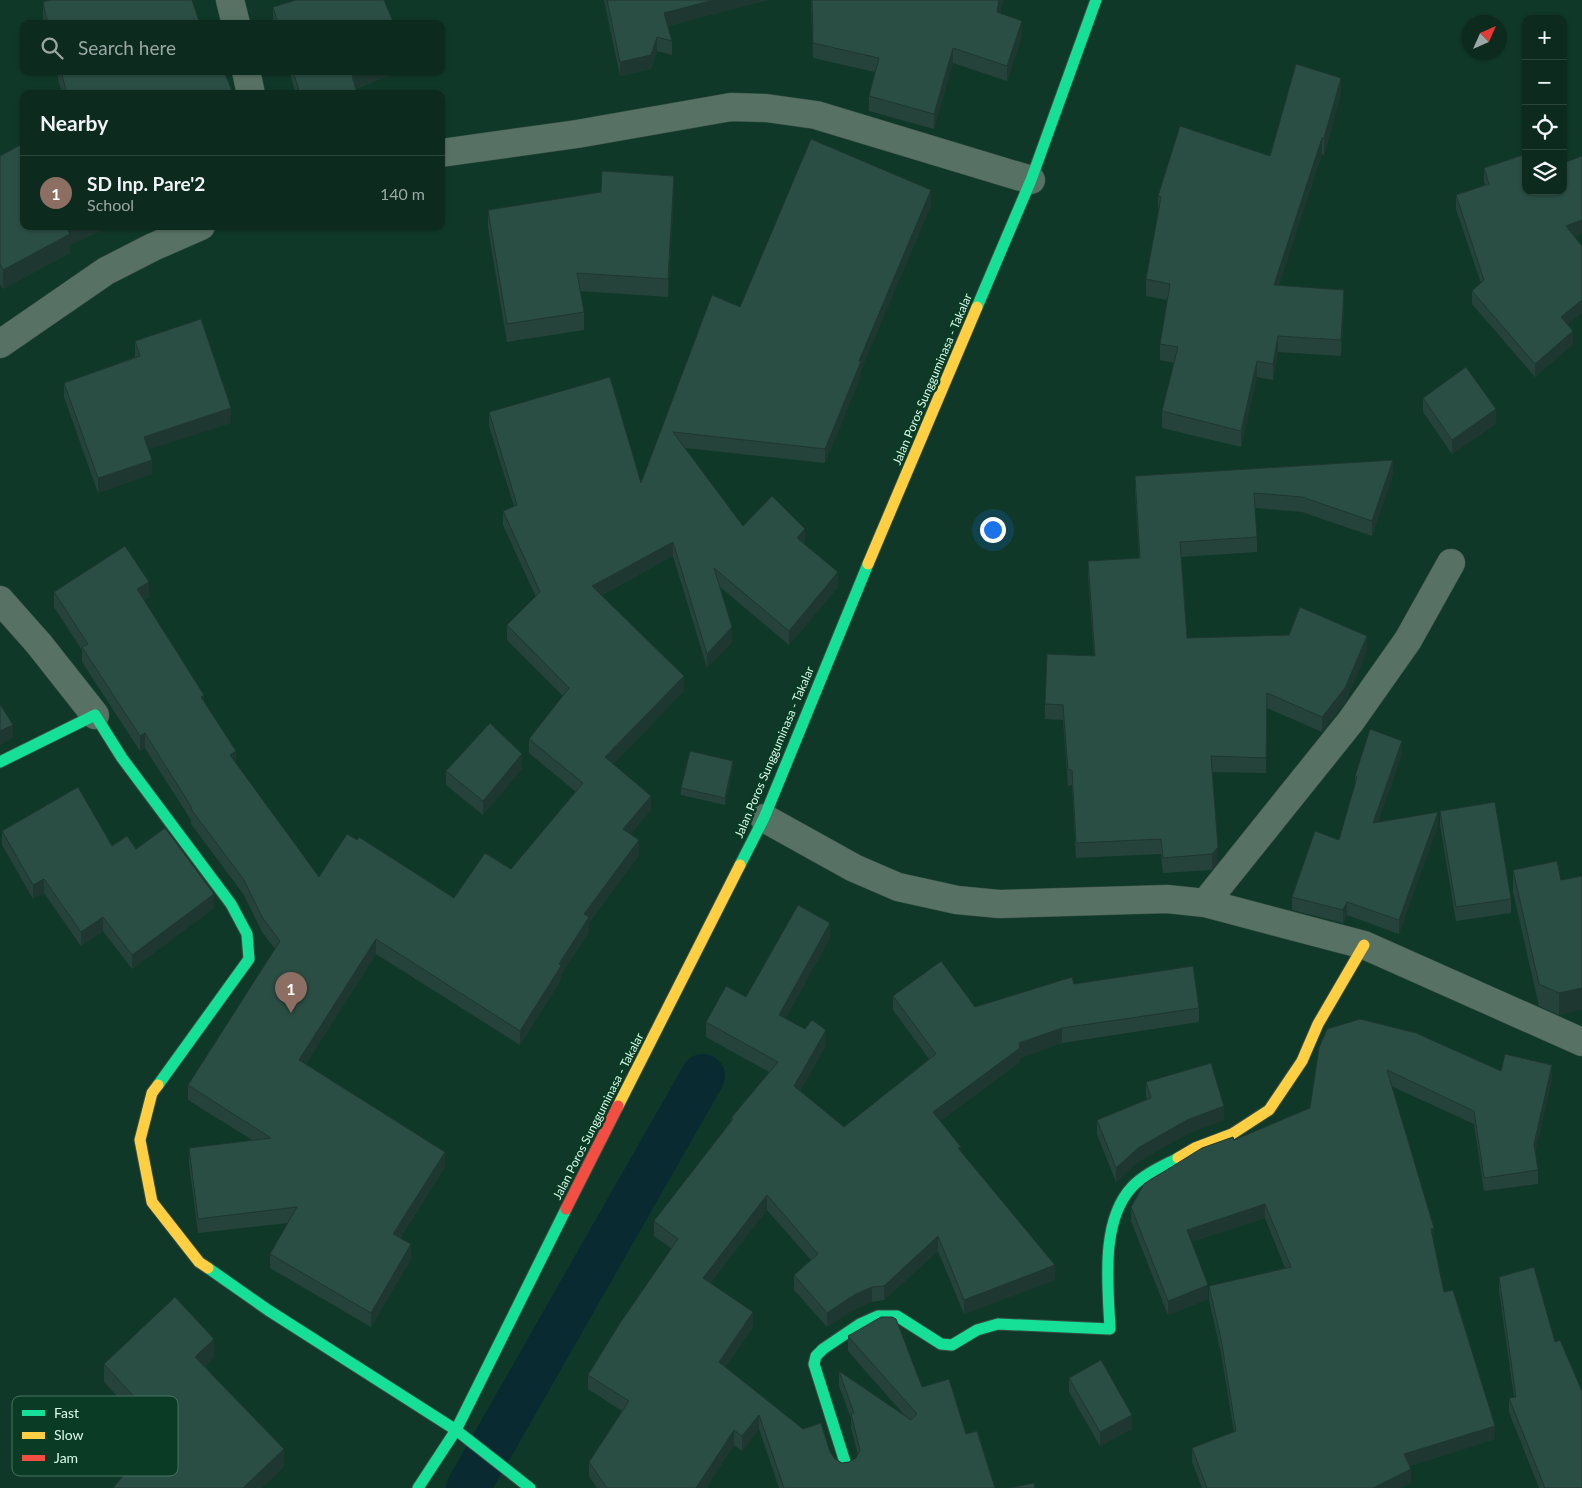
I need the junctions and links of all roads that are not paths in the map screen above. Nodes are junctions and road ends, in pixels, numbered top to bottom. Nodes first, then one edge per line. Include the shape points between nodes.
1 (230, 0) edge
2 (1096, 0) edge
3 (235, 20) edge
4 (247, 75) edge
5 (251, 90) edge
6 (445, 152) edge
7 (1031, 180) junction
8 (192, 230) edge
9 (0, 344) edge
10 (1451, 563) dead end
11 (0, 600) edge
12 (95, 715) junction
13 (0, 762) edge
14 (764, 818) junction
15 (1205, 903) junction
16 (1364, 945) junction
17 (1582, 1042) edge
18 (456, 1430) junction
19 (845, 1462) edge
20 (418, 1488) edge
21 (530, 1488) edge

1 - 3 street
2 - 7 main road, Jalan Poros Sungguminasa - Takalar
4 - 5 street
6 - 7 street via 577,134 731,107 766,108 816,115
7 - 14 main road, Jalan Poros Sungguminasa - Takalar via 828,658
8 - 9 street via 106,271
10 - 15 street via 1408,640 1351,721
11 - 12 street
12 - 13 main road
12 - 18 main road via 122,758 231,904 247,934 249,959 152,1094 140,1140 152,1202 199,1262
14 - 15 street via 854,868 898,886 957,900 1018,904 1167,899
14 - 18 main road, Jalan Poros Sungguminasa - Takalar
15 - 16 street
16 - 17 street
16 - 19 main road via 1318,1024 1302,1060 1269,1110 1232,1134 1195,1148 1146,1176 1132,1187 1121,1203 1112,1228 1107,1274 1110,1329 998,1324 978,1330 952,1345 941,1344 897,1316 878,1316 823,1349 814,1364
18 - 20 main road, Jalan Poros Sungguminasa - Takalar
18 - 21 main road

